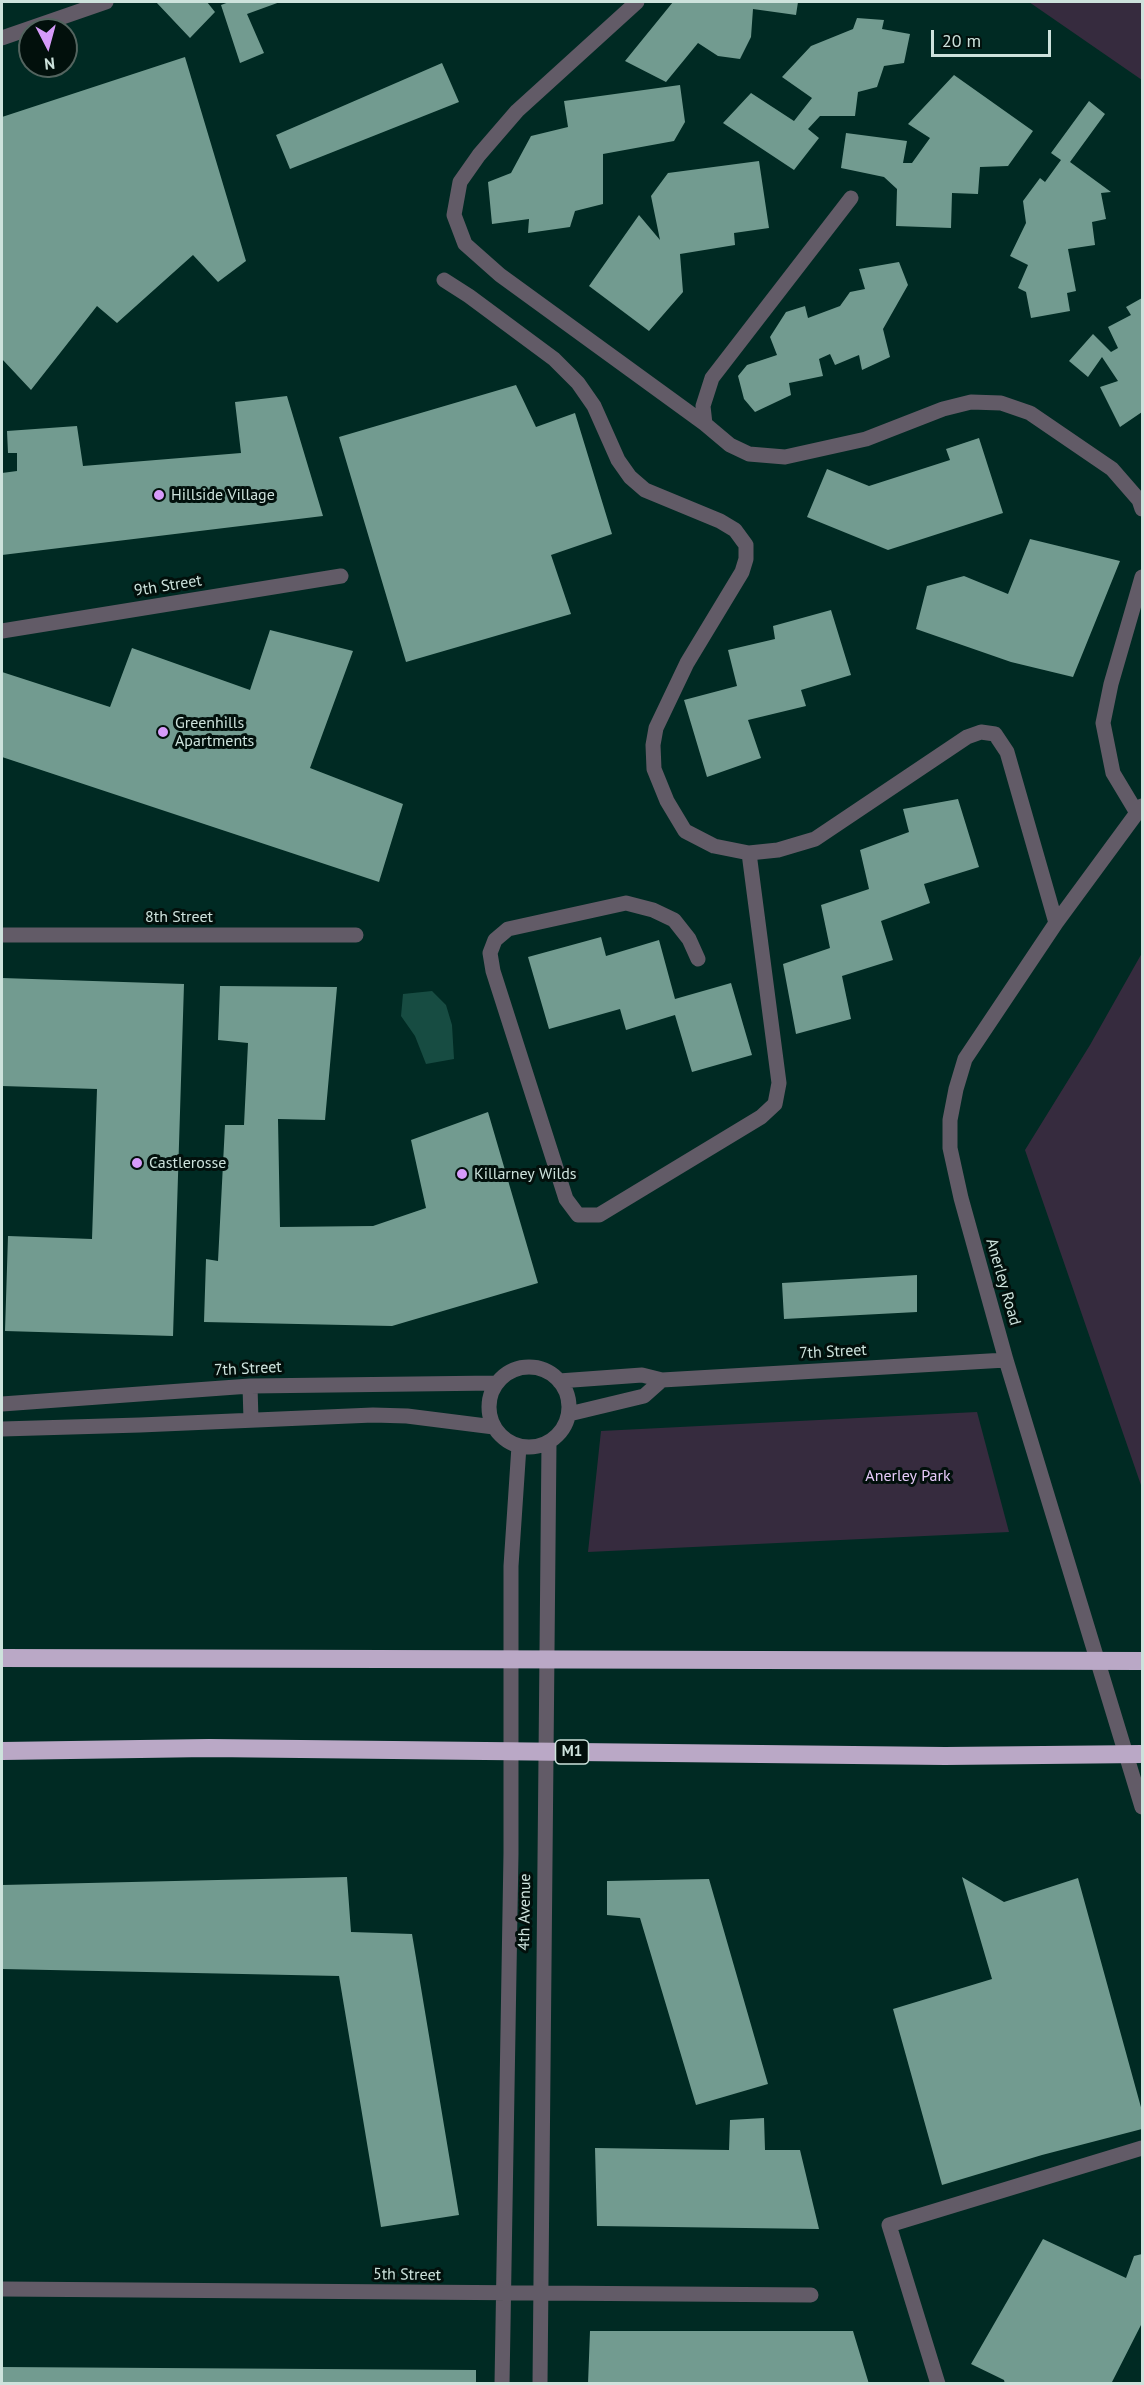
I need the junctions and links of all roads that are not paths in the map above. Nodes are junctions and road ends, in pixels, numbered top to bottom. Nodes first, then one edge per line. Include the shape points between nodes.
1 (105, 2) edge
2 (637, 2) edge
3 (2, 38) edge
4 (851, 198) dead end
5 (444, 280) dead end
6 (705, 423) junction
7 (1143, 509) edge
8 (341, 576) dead end
9 (1143, 577) edge
10 (2, 631) edge
11 (1140, 810) edge
12 (749, 854) junction
13 (1056, 923) junction
14 (2, 935) edge
15 (356, 935) dead end
16 (698, 959) dead end
17 (1006, 1359) junction
18 (662, 1380) junction
19 (559, 1381) junction
20 (496, 1383) junction
21 (250, 1386) junction
22 (2, 1404) edge
23 (569, 1414) junction
24 (251, 1420) junction
25 (494, 1427) junction
26 (2, 1429) edge
27 (549, 1442) junction
28 (519, 1446) junction
29 (2, 1658) edge
30 (1143, 1661) edge
31 (2, 1751) edge
32 (1143, 1754) edge
33 (1143, 1807) edge
34 (1143, 2148) edge
35 (2, 2289) edge
36 (540, 2293) junction
37 (504, 2294) junction
38 (811, 2295) dead end
39 (502, 2384) edge
40 (540, 2384) edge
41 (938, 2384) edge

1 - 3 street
2 - 6 street via 517,111 479,155 460,182 454,215 465,243 500,275
4 - 6 street via 712,378 703,406
5 - 12 street via 554,359 578,383 630,477 645,490 720,520 735,530 746,545 742,572 687,663 656,728 653,745 654,769 685,831 714,846
6 - 7 street via 730,445 749,454 784,456 866,439 970,402 1001,403 1030,413 1112,469
8 - 10 street, 9th Street
9 - 11 street via 1103,723 1113,773
11 - 13 street, Anerley Road
12 - 13 street via 814,839 967,736 995,734 1007,752
12 - 16 street via 779,1083 775,1104 761,1117 599,1215 578,1215 566,1199 493,971 490,953 495,940 508,929 626,903 674,920
13 - 17 street, Anerley Road via 965,1059 950,1120 950,1148 961,1198
14 - 15 street, 8th Street
17 - 18 street, 7th Street
17 - 33 street, Anerley Road
18 - 19 street, 7th Street via 642,1375
18 - 23 street via 644,1396
19 - 20 street via 538,1368 522,1367 508,1372
19 - 23 street via 569,1401
20 - 21 street, 7th Street
20 - 25 street via 489,1397
21 - 22 street, 7th Street
21 - 24 street
23 - 27 street via 561,1431
24 - 25 street via 374,1415
24 - 26 street
25 - 28 street via 505,1440
27 - 28 street
27 - 36 street, 4th Avenue
28 - 37 street, 4th Avenue via 511,1566
29 - 30 highway
31 - 32 highway, M1 via 209,1748 921,1756
34 - 41 street via 889,2225
35 - 37 street, 5th Street
36 - 37 street, 5th Street
36 - 38 street, 5th Street
36 - 40 street, 4th Avenue
37 - 39 street, 4th Avenue

